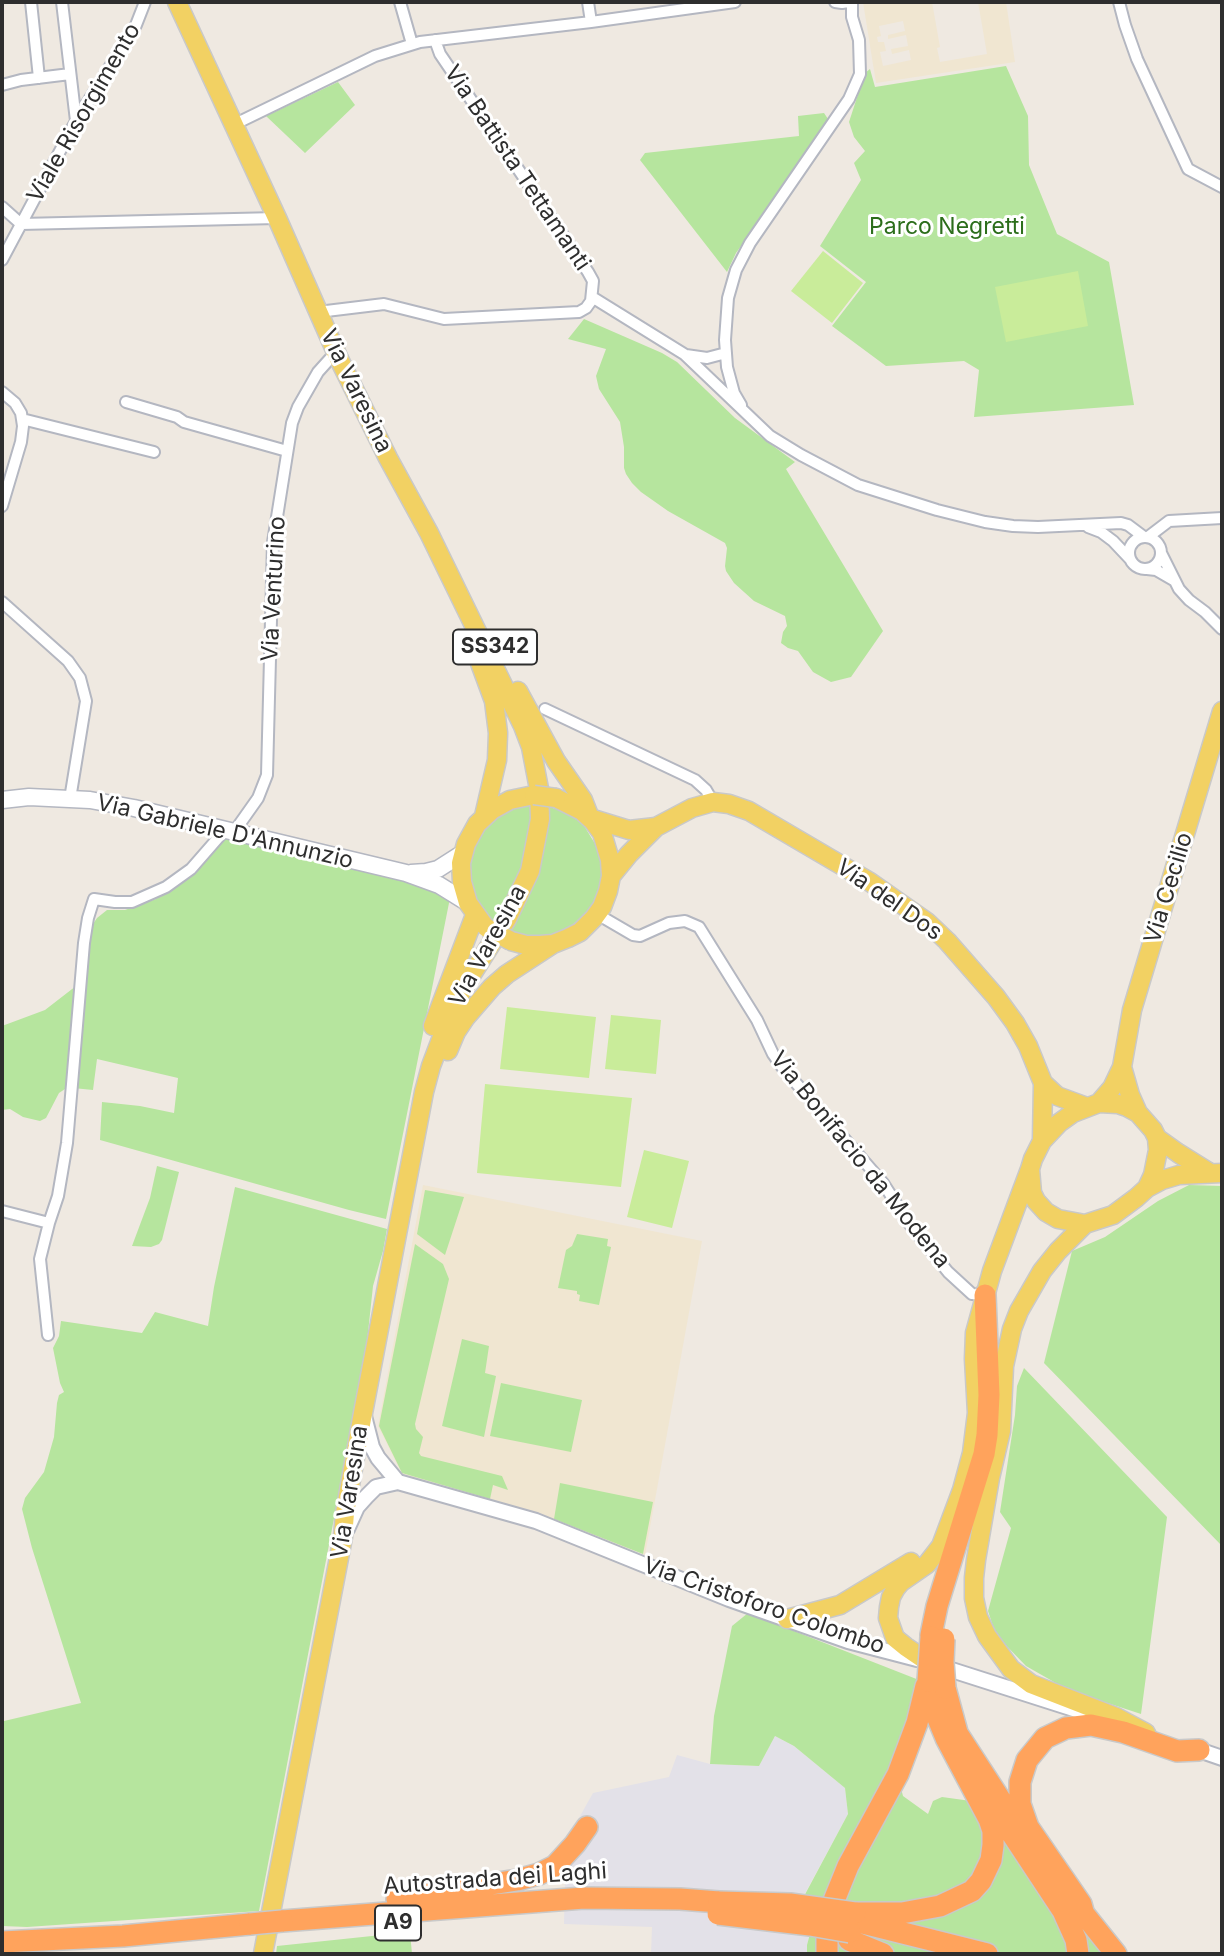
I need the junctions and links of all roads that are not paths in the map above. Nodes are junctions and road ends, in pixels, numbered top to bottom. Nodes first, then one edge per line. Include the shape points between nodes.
1 (31, 2) edge
2 (62, 2) edge
3 (145, 2) edge
4 (177, 2) edge
5 (400, 2) edge
6 (588, 2) edge
7 (735, 2) edge
8 (844, 2) edge
9 (1119, 2) edge
10 (715, 3) edge
11 (591, 22) junction
12 (435, 40) junction
13 (412, 44) junction
14 (70, 74) junction
15 (39, 78) junction
16 (2, 85) edge
17 (76, 121) junction
18 (233, 125) junction
19 (1222, 187) edge
20 (2, 207) edge
21 (276, 218) junction
22 (21, 224) junction
23 (2, 260) edge
24 (592, 297) junction
25 (318, 312) junction
26 (336, 352) junction
27 (726, 353) junction
28 (684, 354) junction
29 (2, 392) edge
30 (126, 402) dead end
31 (748, 416) junction
32 (22, 419) junction
33 (287, 450) junction
34 (154, 452) dead end
35 (399, 477) junction
36 (2, 506) edge
37 (1222, 518) edge
38 (1182, 520) junction
39 (1082, 526) junction
40 (1146, 537) junction
41 (1160, 550) junction
42 (1130, 560) junction
43 (1147, 569) junction
44 (1175, 581) junction
45 (2, 602) edge
46 (1205, 612) junction
47 (1222, 616) edge
48 (1222, 629) edge
49 (545, 709) dead end
50 (1222, 711) edge
51 (69, 799) junction
52 (2, 800) edge
53 (713, 802) junction
54 (484, 816) junction
55 (590, 818) junction
56 (656, 827) junction
57 (230, 831) junction
58 (463, 853) junction
59 (406, 873) junction
60 (611, 876) junction
61 (597, 914) junction
62 (477, 915) junction
63 (553, 944) junction
64 (1122, 1067) junction
65 (1043, 1083) junction
66 (1093, 1105) junction
67 (1138, 1113) junction
68 (1157, 1138) junction
69 (1042, 1141) junction
70 (1030, 1169) junction
71 (1216, 1173) edge
72 (1147, 1188) junction
73 (2, 1211) edge
74 (399, 1222) junction
75 (49, 1223) junction
76 (1085, 1224) junction
77 (985, 1295) junction
78 (48, 1335) dead end
79 (363, 1413) junction
80 (352, 1475) junction
81 (990, 1478) junction
82 (398, 1482) junction
83 (376, 1487) junction
84 (948, 1530) junction
85 (343, 1537) junction
86 (788, 1619) junction
87 (937, 1637) junction
88 (934, 1677) junction
89 (957, 1733) junction
90 (1149, 1734) junction
91 (1214, 1755) edge
92 (587, 1827) dead end
93 (1084, 1915) junction
94 (281, 1927) junction
95 (851, 1927) junction
96 (249, 1930) junction
97 (2, 1942) edge
98 (2, 1953) edge
99 (263, 1954) edge
100 (827, 1954) edge
101 (883, 1954) edge
102 (944, 1954) edge
103 (987, 1954) edge
104 (1078, 1954) edge
105 (1116, 1954) edge

1 - 15 street
2 - 14 street
3 - 17 street, Viale Risorgimento via 136,25
4 - 18 main road, Via Varesina
5 - 13 street
6 - 11 street
7 - 10 street
8 - 27 street via 859,40 860,74 849,99 736,270 728,298
9 - 19 street via 1137,59 1188,169
10 - 11 street
11 - 12 street
12 - 13 street
12 - 24 street, Via Battista Tettamanti via 440,54 588,272 593,281
13 - 18 street via 375,56
14 - 15 street
14 - 17 street
15 - 16 street
17 - 22 street, Viale Risorgimento
18 - 21 main road, Via Varesina
20 - 22 street
21 - 22 street
21 - 25 main road, Via Varesina
22 - 23 street, Viale Risorgimento
24 - 25 street via 579,312 444,318 384,304
24 - 28 street
25 - 26 main road, Via Varesina
26 - 33 street, Via Venturino via 298,407
26 - 35 main road, Via Varesina
27 - 28 street via 707,358
27 - 31 street via 734,393
28 - 31 street
29 - 32 street via 15,403
30 - 33 street
31 - 39 street via 801,455 877,492 994,523
32 - 34 street
32 - 36 street via 21,442
33 - 57 street, Via Venturino via 273,542 267,775 258,798
35 - 54 main road, SS342 via 494,701 499,745
35 - 55 main road, SS342 via 447,550
35 - 74 main road, Via Varesina via 523,726 536,767 540,819 530,871 520,895 465,985 431,1066
37 - 38 street
38 - 40 street via 1168,521
38 - 41 street via 1164,531
39 - 40 street via 1121,523
39 - 42 street via 1114,541
40 - 41 street
40 - 42 street via 1130,547
41 - 43 street via 1158,563
41 - 44 street
42 - 43 street
43 - 44 street
44 - 46 street
45 - 51 street via 68,661 80,678 86,701
46 - 47 street
46 - 48 street
49 - 53 street via 695,780
50 - 64 main road, Via Cecilio via 1132,1010
51 - 52 main road, Via Gabriele D'Annunzio
51 - 57 main road, Via Gabriele D'Annunzio via 106,802
53 - 56 main road
53 - 65 main road, Via del Dos via 749,811 928,922 996,997 1028,1046
54 - 55 main road, bridge via 504,802 534,795 556,798
54 - 58 main road
55 - 56 main road via 629,830
55 - 60 main road via 606,844
56 - 60 main road
57 - 59 main road, Via Gabriele D'Annunzio
57 - 75 street, Via Venturino via 166,887 132,902 94,899 84,943 67,1143
58 - 59 main road, Via Gabriele D'Annunzio via 438,869
58 - 62 main road via 462,882
59 - 62 main road, Via Gabriele D'Annunzio via 439,885
60 - 61 main road
61 - 63 main road via 580,932
61 - 77 street, Via Bonifacio da Modena via 626,933 640,936 669,923 685,921 699,927 782,1067 883,1183 948,1272 972,1294
62 - 63 main road, bridge via 511,941
62 - 74 main road via 418,1076 401,1173
63 - 74 main road via 492,987 456,1032 440,1070
64 - 66 main road, Via Cecilio via 1115,1083
64 - 67 main road, Via Cecilio
65 - 66 main road via 1057,1096
65 - 69 main road, Via del Dos
66 - 67 main road via 1118,1104
66 - 69 main road, Via Cecilio via 1073,1113
67 - 68 main road, Via Cecilio
68 - 71 main road, Via Cecilio
68 - 72 main road via 1157,1163
69 - 70 main road, Via Cecilio
70 - 76 main road via 1032,1193 1046,1212
70 - 77 main road, Via Cecilio
71 - 72 main road via 1179,1175
72 - 76 main road via 1113,1215
73 - 75 street
74 - 79 main road, Via Varesina
75 - 78 street via 40,1259
76 - 81 main road via 1042,1271 1012,1329 1004,1366 1001,1431
77 - 84 main road, Via Cecilio via 975,1333 977,1413 972,1453
77 - 87 highway via 987,1435 937,1606
79 - 80 main road, Via Varesina
79 - 82 street via 377,1458
80 - 83 street
80 - 85 main road, Via Varesina
81 - 87 highway
81 - 90 main road via 974,1578 978,1617 987,1636 1011,1669 1031,1684
82 - 83 street
82 - 86 street, Via Cristoforo Colombo via 536,1521
83 - 85 street via 357,1507
84 - 86 main road via 912,1562 840,1605
84 - 88 main road, Via Cecilio via 935,1555 896,1588 888,1607 895,1638
85 - 99 main road, Via Varesina
86 - 88 street, Via Cristoforo Colombo
87 - 88 highway, bridge
88 - 89 highway
88 - 90 street, Via Cristoforo Colombo
88 - 95 highway via 936,1714 993,1831 991,1860 972,1891 940,1906 867,1914
88 - 100 highway via 898,1774 833,1903 827,1924
89 - 93 highway
89 - 104 highway via 990,1800 1063,1911
90 - 91 street, Via Cristoforo Colombo
91 - 93 highway via 1177,1751 1091,1725 1066,1728 1045,1738 1027,1759 1020,1804 1028,1827
92 - 94 highway via 555,1866 539,1874
93 - 105 highway
94 - 95 highway, Autostrada dei Laghi / A9, bridge via 517,1908 584,1898 635,1898 812,1913
94 - 96 highway, Autostrada dei Laghi / A9
95 - 101 highway
95 - 102 highway, Autostrada dei Laghi / A9
95 - 103 highway, Autostrada dei Laghi / A9 via 900,1931
96 - 97 highway, Autostrada dei Laghi / A9
96 - 98 highway, Autostrada dei Laghi / A9 via 52,1952

